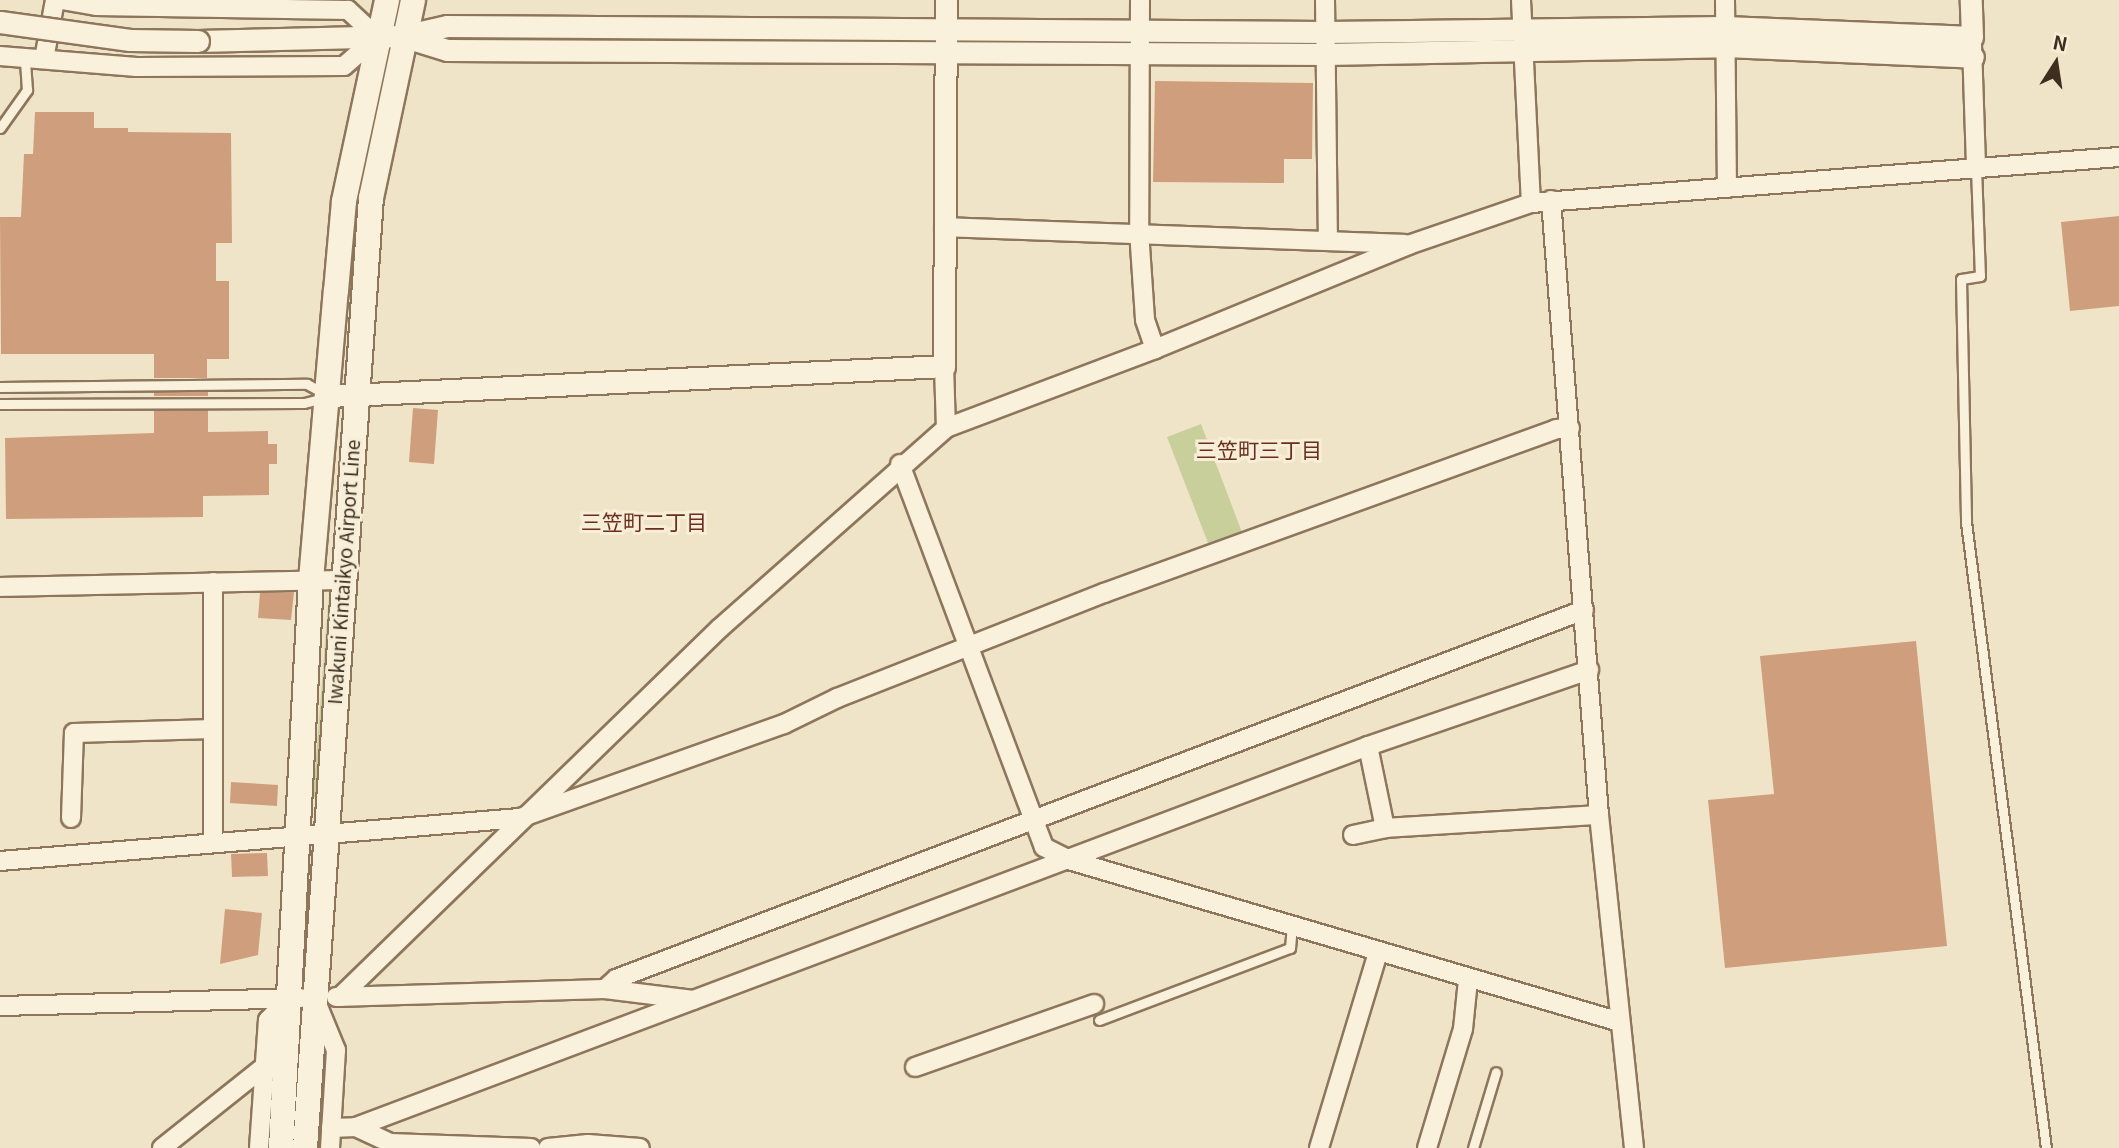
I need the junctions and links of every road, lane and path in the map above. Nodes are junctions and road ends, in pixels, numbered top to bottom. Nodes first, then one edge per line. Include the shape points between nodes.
1 (55, 0) edge
2 (62, 0) edge
3 (387, 0) edge
4 (413, 0) edge
5 (946, 0) edge
6 (1140, 0) edge
7 (1325, 0) edge
8 (1521, 0) edge
9 (1724, 0) edge
10 (1971, 0) edge
11 (0, 22) edge
12 (946, 27) junction
13 (1521, 30) junction
14 (1325, 32) junction
15 (403, 36) junction
16 (1725, 36) junction
17 (377, 37) junction
18 (1140, 40) junction
19 (1972, 47) junction
20 (1522, 52) junction
21 (946, 54) junction
22 (1326, 54) junction
23 (0, 56) edge
24 (25, 56) junction
25 (44, 59) junction
26 (0, 128) edge
27 (2119, 156) edge
28 (1976, 168) junction
29 (1727, 188) junction
30 (1551, 200) junction
31 (1531, 203) junction
32 (944, 227) junction
33 (1139, 231) junction
34 (1328, 239) junction
35 (1408, 245) junction
36 (1155, 349) junction
37 (944, 366) junction
38 (0, 387) edge
39 (355, 392) junction
40 (329, 397) junction
41 (0, 404) edge
42 (946, 428) junction
43 (1570, 428) junction
44 (900, 464) junction
45 (312, 580) junction
46 (343, 580) junction
47 (213, 582) junction
48 (0, 587) edge
49 (1584, 610) junction
50 (970, 648) junction
51 (1590, 670) junction
52 (213, 729) junction
53 (1368, 746) junction
54 (1599, 815) junction
55 (71, 818) dead end
56 (520, 818) junction
57 (1033, 819) junction
58 (1385, 828) junction
59 (325, 833) junction
60 (300, 834) junction
61 (1353, 835) dead end
62 (214, 843) junction
63 (1069, 860) junction
64 (0, 862) edge
65 (1292, 926) junction
66 (1378, 952) junction
67 (1468, 979) junction
68 (605, 989) junction
69 (340, 997) junction
70 (314, 998) junction
71 (289, 999) junction
72 (693, 1000) junction
73 (0, 1006) edge
74 (1097, 1012) joint
75 (1620, 1022) junction
76 (264, 1067) junction
77 (915, 1067) dead end
78 (1496, 1072) dead end
79 (356, 1127) junction
80 (331, 1128) junction
81 (162, 1148) edge
82 (259, 1148) edge
83 (281, 1148) edge
84 (305, 1148) edge
85 (330, 1148) edge
86 (531, 1148) edge
87 (548, 1148) edge
88 (639, 1148) edge
89 (1318, 1148) edge
90 (1427, 1148) edge
91 (1473, 1148) edge
92 (1634, 1148) edge
93 (2046, 1148) edge

1 - 25 street
2 - 17 street via 96,6 348,10
3 - 17 main road, Iwakuni Kintaikyo Airport Line
4 - 15 main road, Iwakuni Kintaikyo Airport Line
5 - 12 street
6 - 18 street
7 - 14 street
8 - 13 street
9 - 16 street
10 - 19 street
11 - 17 street, bridge via 131,40
12 - 15 street via 446,26
12 - 18 street
12 - 21 street
13 - 14 street
13 - 16 street
13 - 20 street
14 - 18 street
14 - 22 street
15 - 17 street
15 - 21 street via 447,50
15 - 39 main road, Iwakuni Kintaikyo Airport Line via 372,198
16 - 19 street
16 - 20 street
16 - 29 street
17 - 25 street via 344,66 195,68
17 - 40 main road, Iwakuni Kintaikyo Airport Line via 344,201
18 - 21 street
18 - 22 street
18 - 33 street
19 - 28 street
20 - 22 street
20 - 31 street
21 - 32 street
22 - 34 street
23 - 24 street
24 - 25 street
24 - 26 lane via 27,90
27 - 28 street
28 - 29 street
28 - 93 lane via 1980,276 1961,279 1966,523
29 - 30 street
30 - 31 street
30 - 43 street
31 - 35 street
32 - 33 street
32 - 37 street
33 - 34 street
33 - 36 street via 1145,320
34 - 35 street
35 - 36 street
36 - 42 street
37 - 39 street
37 - 42 street
38 - 40 lane via 307,384
39 - 40 street
39 - 46 main road, Iwakuni Kintaikyo Airport Line
40 - 41 lane via 304,403
40 - 45 main road, Iwakuni Kintaikyo Airport Line
42 - 44 street
43 - 49 street
43 - 50 street via 1556,429 1116,589
44 - 50 street
44 - 56 street
45 - 46 street
45 - 47 street
45 - 60 main road, Iwakuni Kintaikyo Airport Line
46 - 59 main road, Iwakuni Kintaikyo Airport Line
47 - 48 street
47 - 52 street
49 - 51 street
49 - 57 street
50 - 56 street via 837,698 784,724
50 - 57 street
51 - 53 street
51 - 54 street
52 - 55 street via 74,733
52 - 62 street
53 - 58 street
53 - 63 street
54 - 58 street
54 - 75 street
56 - 59 street
56 - 69 street
57 - 63 street via 1044,847
57 - 68 street via 615,979
58 - 61 street
59 - 60 street
59 - 70 main road, Iwakuni Kintaikyo Airport Line
60 - 62 street
60 - 71 main road, Iwakuni Kintaikyo Airport Line
62 - 64 street
63 - 65 street
63 - 72 street
65 - 66 street
65 - 74 lane via 1290,948
66 - 67 street
66 - 89 street
67 - 75 street
67 - 90 street via 1463,1029
68 - 69 street
68 - 72 street
69 - 70 street
70 - 71 street
70 - 80 street via 336,1050
70 - 84 main road, Iwakuni Kintaikyo Airport Line
71 - 73 street
71 - 76 street via 268,1020
71 - 83 main road, Iwakuni Kintaikyo Airport Line
72 - 79 street
74 - 77 street
75 - 92 street
76 - 81 street
76 - 82 street
78 - 91 lane
79 - 80 street
79 - 86 street via 390,1143
80 - 85 street
87 - 88 street via 588,1144

